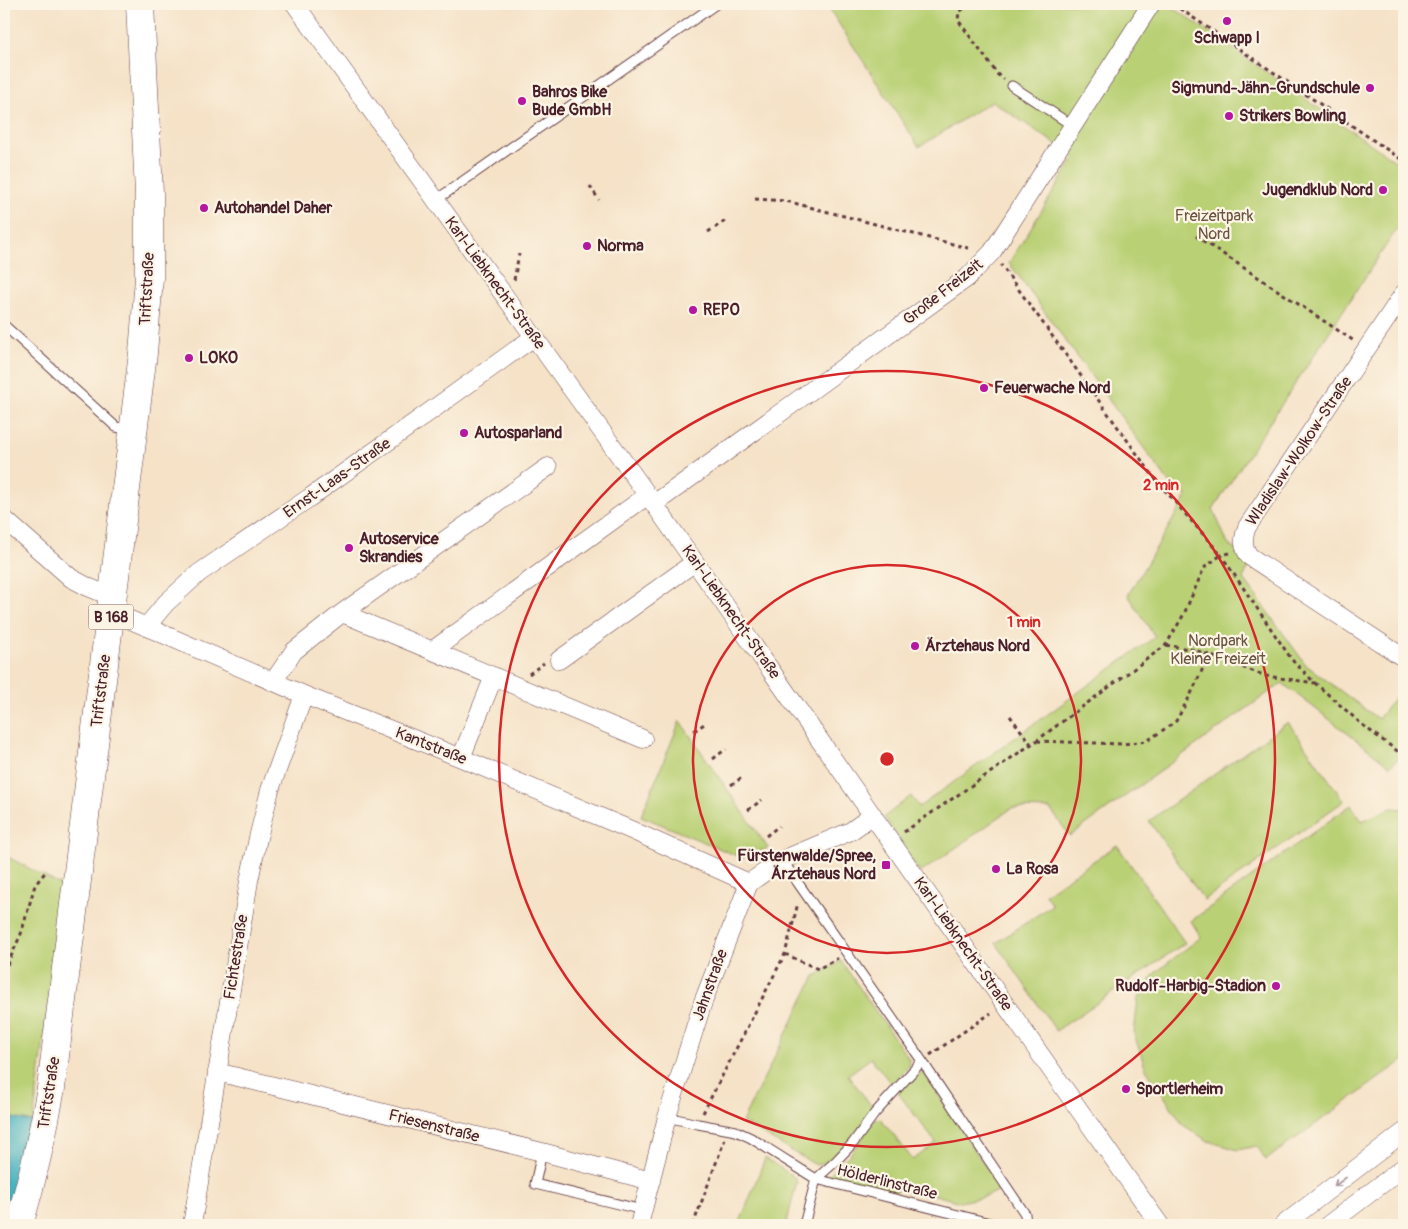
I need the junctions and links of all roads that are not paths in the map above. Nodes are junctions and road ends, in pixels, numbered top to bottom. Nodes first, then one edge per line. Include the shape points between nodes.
1 (140, 4) edge
2 (295, 4) edge
3 (716, 4) edge
4 (1151, 4) edge
5 (1012, 86) road end
6 (1073, 126) junction
7 (436, 200) junction
8 (1404, 293) edge
9 (4, 325) edge
10 (534, 337) junction
11 (134, 430) junction
12 (548, 467) dead end
13 (651, 499) junction
14 (4, 519) edge
15 (695, 562) junction
16 (113, 603) junction
17 (342, 613) junction
18 (146, 627) junction
19 (433, 650) junction
20 (1404, 658) edge
21 (559, 660) road end
22 (494, 676) junction
23 (273, 682) junction
24 (304, 695) junction
25 (643, 739) dead end
26 (461, 758) junction
27 (873, 815) junction
28 (782, 860) junction
29 (749, 883) junction
30 (922, 1061) junction
31 (218, 1072) junction
32 (667, 1117) junction
33 (1404, 1132) edge
34 (542, 1152) junction
35 (1378, 1152) junction
36 (1404, 1167) edge
37 (816, 1179) junction
38 (651, 1181) junction
39 (641, 1218) edge
40 (19, 1225) edge
41 (192, 1225) edge
42 (804, 1225) edge
43 (998, 1225) edge
44 (1026, 1225) edge
45 (1160, 1225) edge
46 (1283, 1225) edge
47 (1328, 1225) edge

1 - 11 main road, Triftstraße / B 168 via 149,193 149,278
2 - 7 street, Karl-Liebknecht-Straße
3 - 7 lane
4 - 6 street, Große Freizeit
5 - 6 lane
6 - 13 street, Große Freizeit via 992,252 966,278
7 - 10 street, Karl-Liebknecht-Straße
8 - 20 street, Wladislaw-Wolkow-Straße via 1247,526 1243,538 1244,549 1249,556
9 - 11 lane via 116,427
10 - 13 street, Karl-Liebknecht-Straße
10 - 18 street, Ernst-Laas-Straße via 199,573 166,603
11 - 16 main road, Triftstraße / B 168
12 - 17 street
13 - 15 street, Karl-Liebknecht-Straße
13 - 19 street
14 - 16 street, Kantstraße via 70,578 100,592
15 - 21 street
15 - 27 street, Karl-Liebknecht-Straße
16 - 18 street, Kantstraße
16 - 40 main road, Triftstraße / B 168 via 51,1088 34,1172
17 - 19 street
17 - 23 street via 294,651
18 - 23 street, Kantstraße
19 - 22 street
22 - 25 street
22 - 26 street
23 - 24 street, Kantstraße
24 - 26 street, Kantstraße
24 - 31 street, Fichtestraße via 270,790 258,838
26 - 29 street, Kantstraße
27 - 28 street via 851,831
27 - 45 street, Karl-Liebknecht-Straße
28 - 29 street
28 - 30 lane
29 - 32 street, Jahnstraße via 703,1002
30 - 37 lane via 842,1155
30 - 44 lane via 1026,1214
31 - 34 street, Friesenstraße
31 - 41 street, Fichtestraße
32 - 37 lane via 736,1131
32 - 38 street, Jahnstraße
33 - 35 street
34 - 38 street, Friesenstraße
34 - 39 lane via 535,1184
35 - 36 street
35 -> 46 street
36 - 47 street
37 - 42 lane, Hölderlinstraße
37 - 43 lane, Hölderlinstraße
38 - 39 street, Jahnstraße

